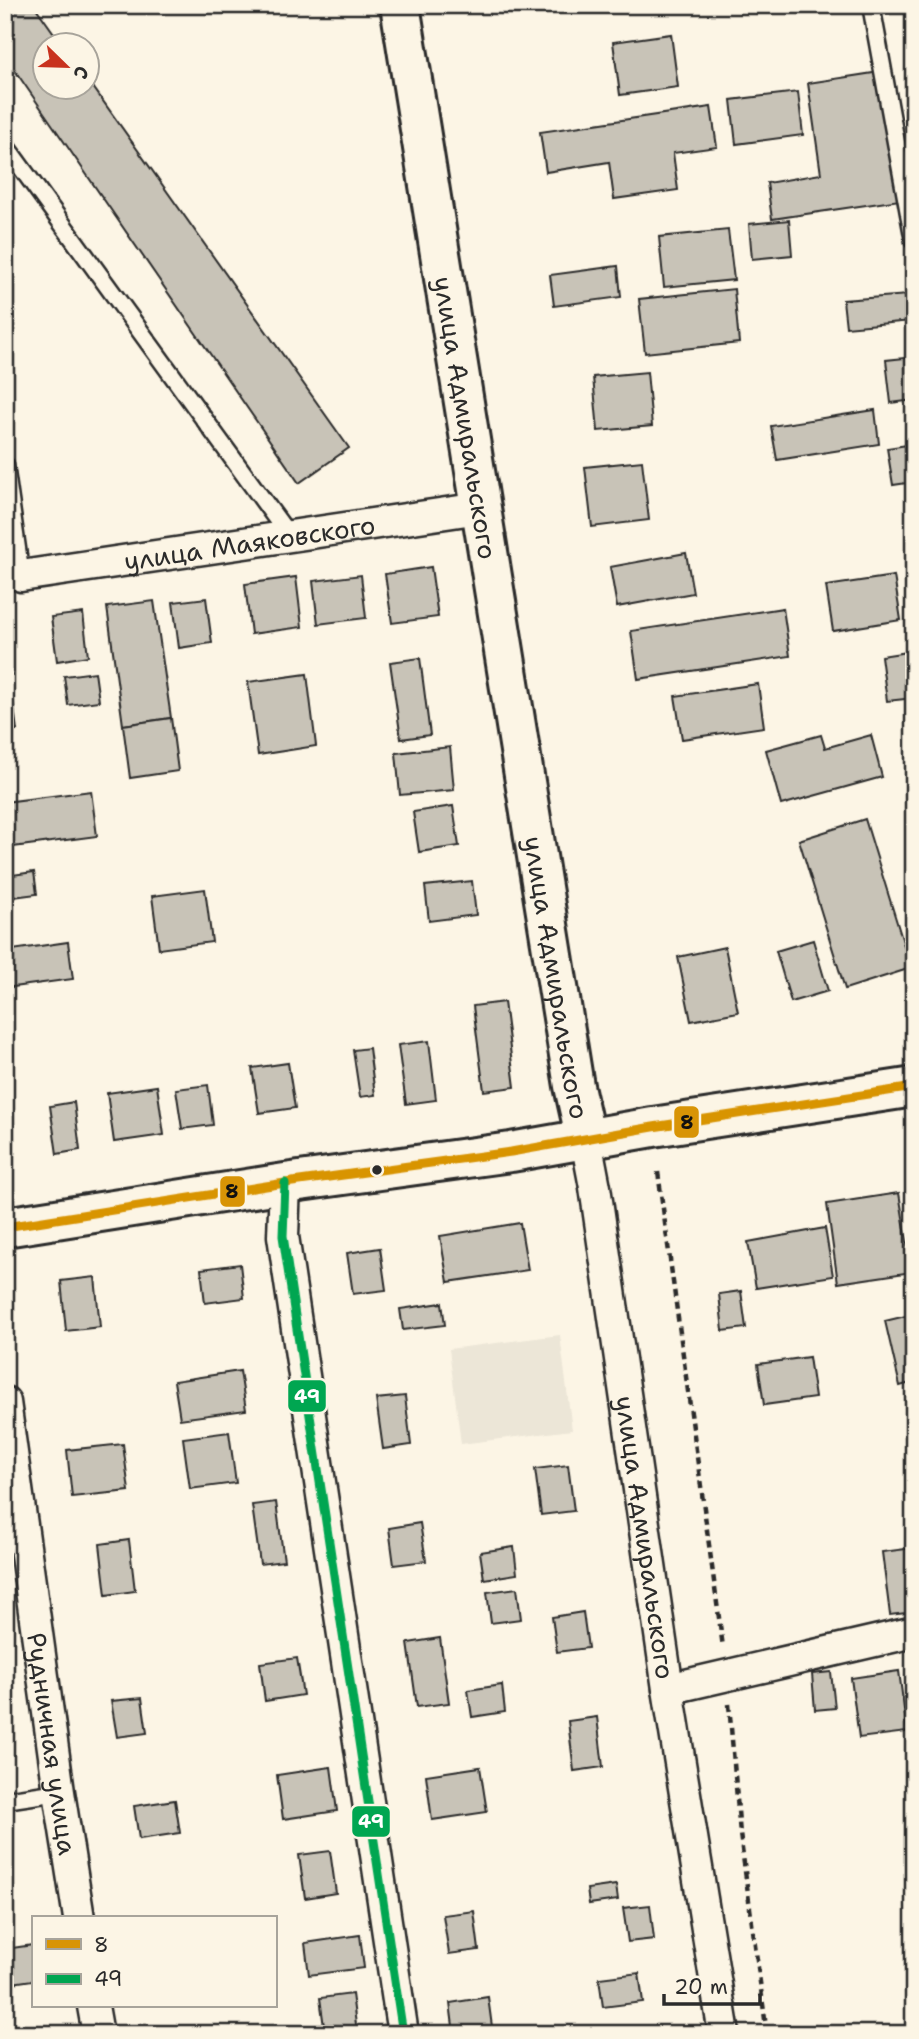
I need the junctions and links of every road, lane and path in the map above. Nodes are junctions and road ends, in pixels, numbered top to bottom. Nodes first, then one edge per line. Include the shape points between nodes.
1 (400, 5) edge
2 (871, 5) edge
3 (5, 145) edge
4 (914, 242) edge
5 (5, 465) edge
6 (480, 508) junction
7 (289, 536) junction
8 (21, 576) joint
9 (914, 1087) edge
10 (586, 1140) junction
11 (658, 1172) dead end
12 (285, 1183) junction
13 (5, 1227) edge
14 (5, 1402) edge
15 (914, 1632) edge
16 (727, 1675) junction
17 (668, 1689) junction
18 (59, 1792) junction
19 (5, 1800) edge
20 (79, 1916) edge
21 (93, 2008) edge
22 (98, 2034) edge
23 (403, 2034) edge
24 (724, 2034) edge
25 (766, 2034) edge

1 - 6 street, улица Адмиральского
2 - 4 lane
3 - 7 lane
5 - 8 lane
6 - 7 street, улица Маяковского
6 - 10 street, улица Адмиральского
7 - 8 street, улица Маяковского
9 - 10 street
10 - 12 street
10 - 17 street, улица Адмиральского
11 - 16 path
12 - 13 street
12 - 23 street via 283,1236
14 - 18 street, Рудничная улица
15 - 16 street
16 - 17 street
16 - 25 path via 740,1834
17 - 24 street, улица Адмиральского
18 - 19 lane
18 - 20 street, Рудничная улица
21 - 22 street

